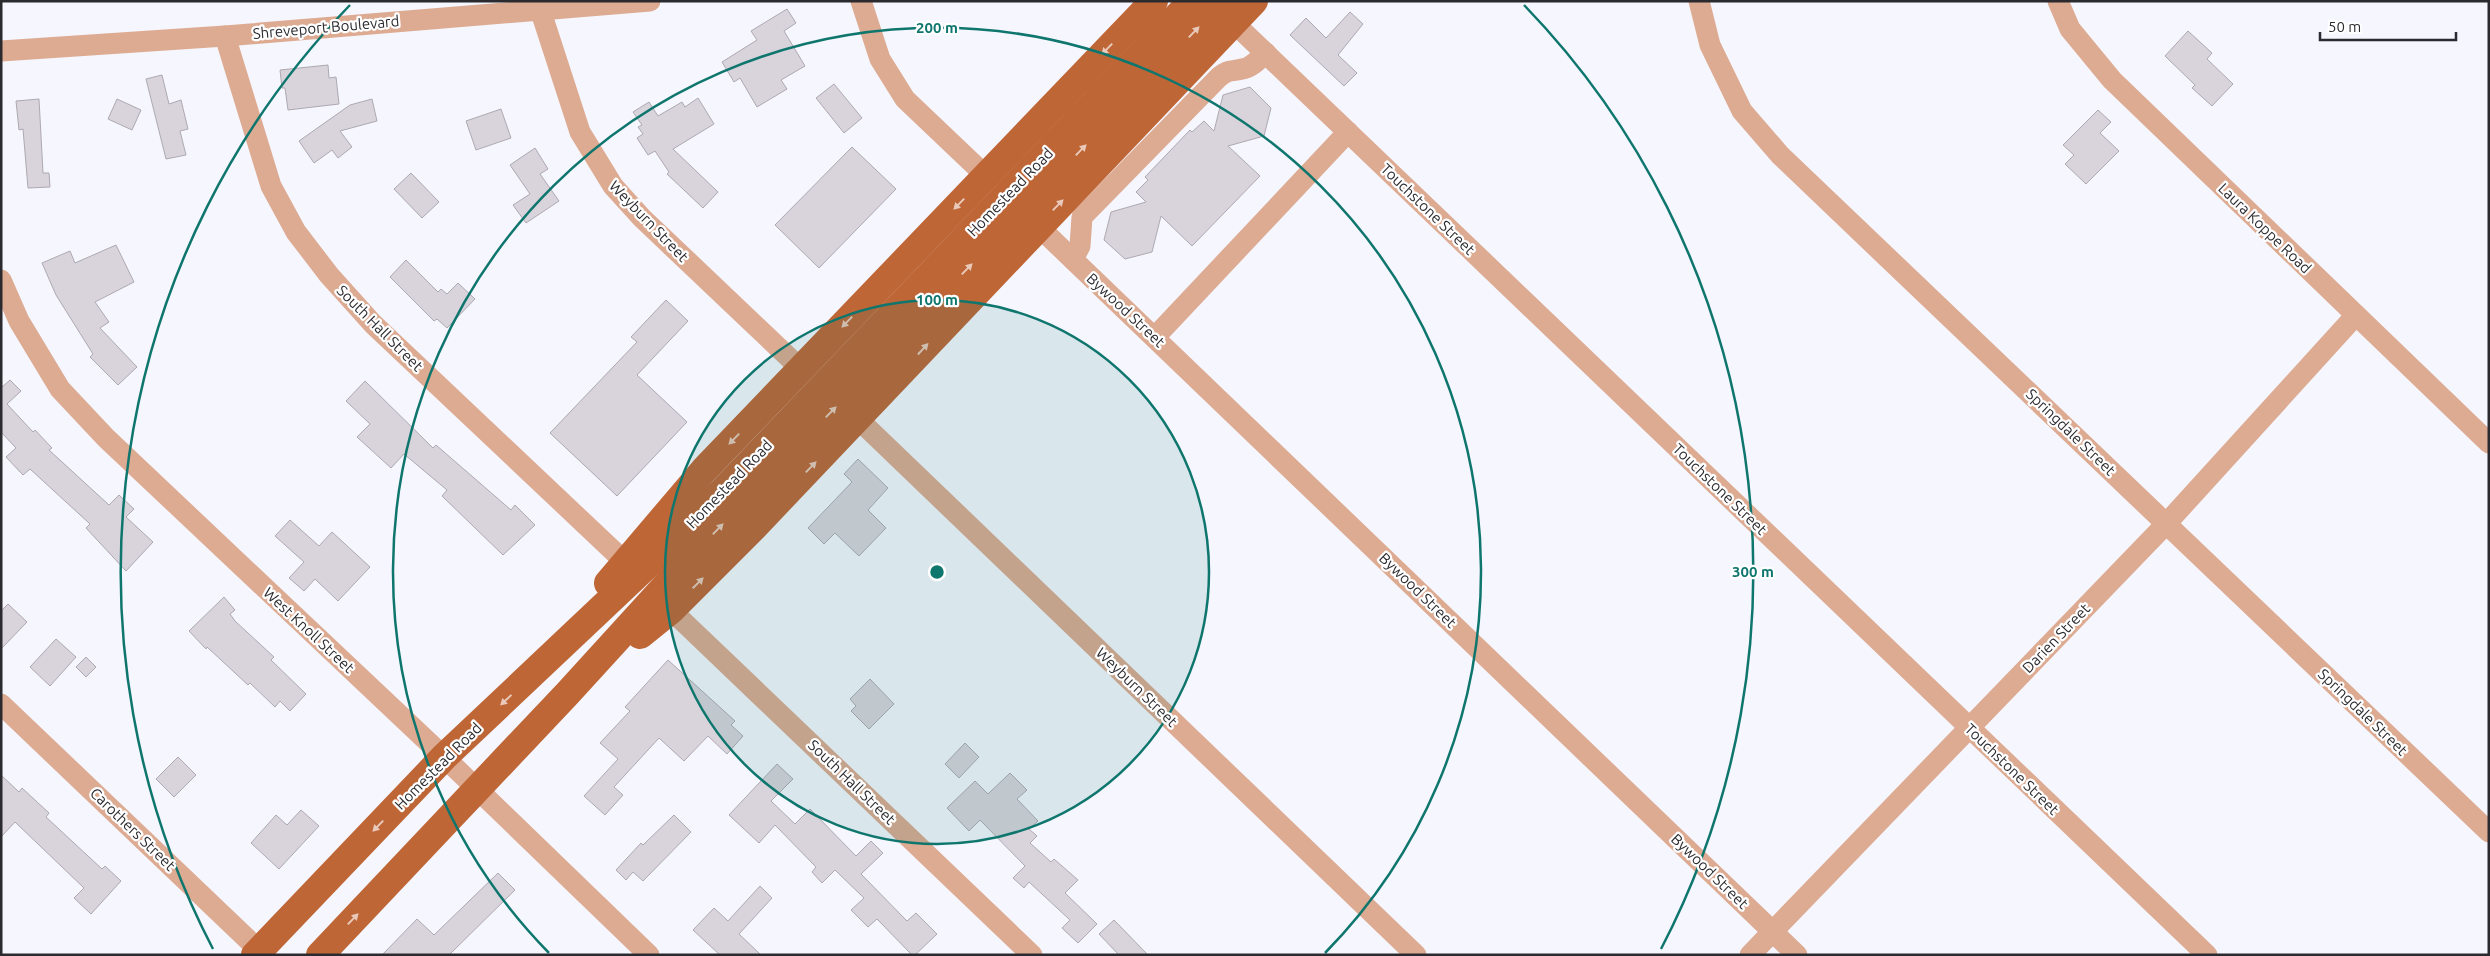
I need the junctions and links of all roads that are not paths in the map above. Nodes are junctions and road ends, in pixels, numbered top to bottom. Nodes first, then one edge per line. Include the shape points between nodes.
1 (650, 1) edge
2 (861, 1) edge
3 (1154, 1) edge
4 (1192, 1) edge
5 (1254, 1) edge
6 (1699, 1) edge
7 (2058, 1) edge
8 (540, 10) junction
9 (1132, 12) edge
10 (1229, 12) edge
11 (225, 36) junction
12 (1, 51) edge
13 (1266, 53) junction
14 (1348, 132) junction
15 (986, 176) junction
16 (1023, 210) junction
17 (1073, 259) junction
18 (1, 280) edge
19 (2356, 315) junction
20 (1155, 336) junction
21 (801, 369) junction
22 (858, 418) junction
23 (2489, 443) edge
24 (2166, 524) junction
25 (625, 562) junction
26 (671, 610) junction
27 (542, 667) junction
28 (568, 694) junction
29 (1, 704) edge
30 (1970, 728) junction
31 (444, 757) junction
32 (476, 790) junction
33 (2489, 832) edge
34 (1772, 932) junction
35 (260, 953) edge
36 (320, 955) edge
37 (649, 955) edge
38 (1032, 955) edge
39 (1416, 955) edge
40 (1750, 955) edge
41 (1797, 955) edge
42 (2207, 955) edge

1 - 8 street, Shreveport Boulevard
2 - 15 street via 880,60 905,99
3 - 9 main road
4 - 16 main road, Homestead Road
5 - 10 main road
6 - 24 street, Springdale Street via 1710,45 1742,111 1780,155
7 - 19 street, Laura Koppe Road via 2070,29 2112,80
8 - 11 street, Shreveport Boulevard
8 - 21 street, Weyburn Street via 580,132 613,186 642,218
9 -> 15 main road
10 - 13 street, Touchstone Street
16 -> 10 main road
11 - 12 street, Shreveport Boulevard
11 - 25 street, South Hall Street via 271,186 296,232 373,324
13 - 14 street, Touchstone Street
13 - 17 street via 1243,69 1228,70 1219,77 1082,217 1080,246
14 - 20 street
14 - 30 street, Touchstone Street
15 -> 21 main road
16 - 17 street, Bywood Street
22 -> 16 main road
16 - 27 main road, Homestead Road
28 -> 16 main road, Homestead Road via 713,534
17 - 20 street, Bywood Street
18 - 31 street, West Knoll Street via 19,321 60,389 106,438
19 - 23 street, Laura Koppe Road
19 - 24 street, Darien Street
20 - 34 street, Bywood Street
21 -> 25 main road via 704,470
26 -> 22 main road
22 - 39 street, Weyburn Street
24 - 30 street, Darien Street
24 - 33 street, Springdale Street
25 - 27 main road
26 - 28 main road
26 - 38 street, South Hall Street
27 -> 31 main road, Homestead Road
28 - 32 main road, Homestead Road
29 - 35 street, Carothers Street
30 - 34 street, Darien Street
30 - 42 street, Touchstone Street
31 - 32 street, West Knoll Street
31 -> 35 main road, Homestead Road
36 -> 32 main road, Homestead Road
32 - 37 street, West Knoll Street
34 - 40 street, Darien Street
34 - 41 street, Bywood Street

